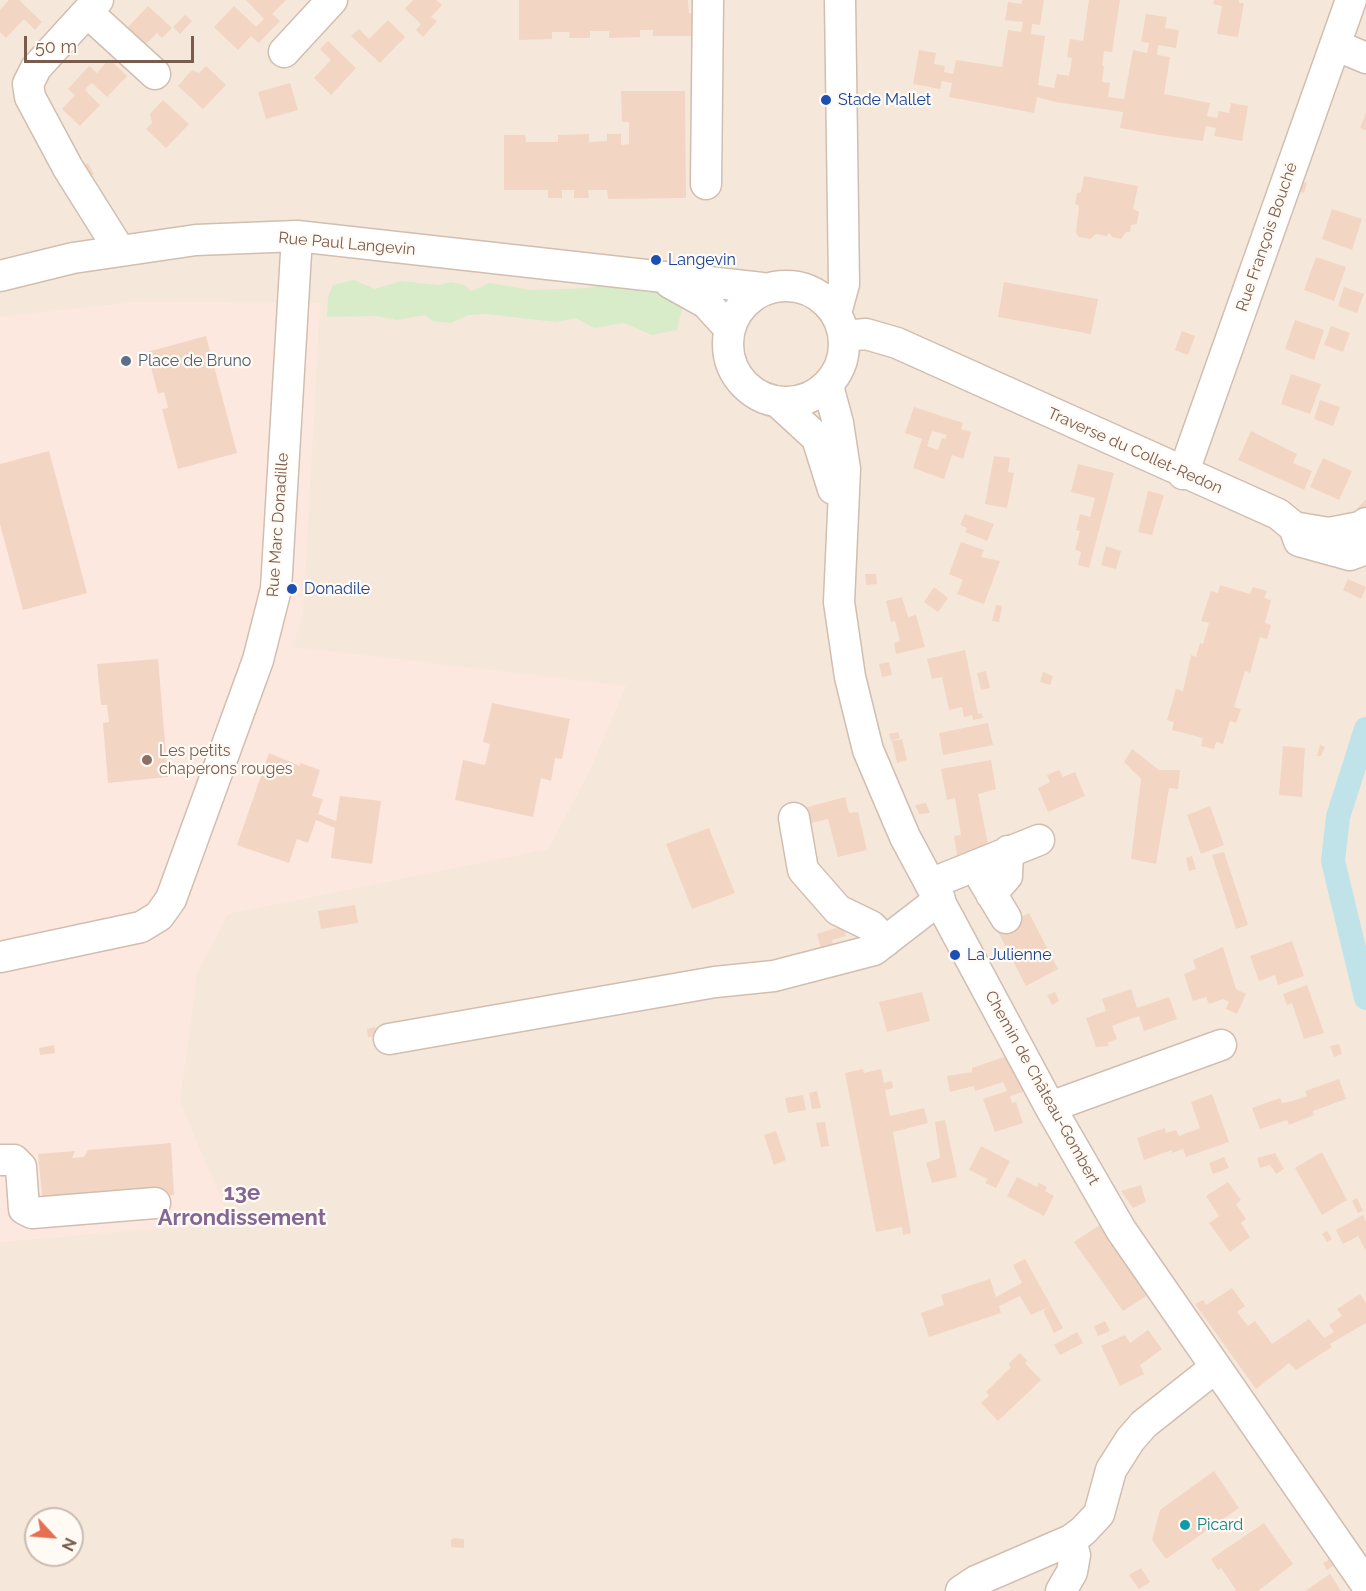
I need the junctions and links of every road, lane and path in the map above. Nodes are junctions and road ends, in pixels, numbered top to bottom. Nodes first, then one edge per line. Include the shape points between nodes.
1 (708, 0) edge
2 (840, 0) edge
3 (1351, 0) edge
4 (326, 2) edge
5 (92, 6) edge
6 (1335, 45) junction
7 (284, 52) dead end
8 (1366, 58) edge
9 (155, 74) dead end
10 (706, 184) dead end
11 (297, 236) junction
12 (843, 237) junction
13 (120, 251) junction
14 (0, 276) edge
15 (659, 278) junction
16 (799, 287) junction
17 (762, 288) junction
18 (840, 324) junction
19 (729, 328) junction
20 (897, 343) junction
21 (834, 375) junction
22 (779, 403) junction
23 (1183, 474) junction
24 (1366, 523) edge
25 (1294, 527) junction
26 (840, 540) junction
27 (1366, 549) edge
28 (794, 818) dead end
29 (1039, 840) dead end
30 (1008, 851) junction
31 (935, 891) junction
32 (993, 897) dead end
33 (886, 941) junction
34 (0, 957) edge
35 (389, 1039) dead end
36 (1221, 1045) dead end
37 (1050, 1107) junction
38 (0, 1160) edge
39 (155, 1203) dead end
40 (1215, 1367) junction
41 (1071, 1540) junction
42 (1366, 1584) edge
43 (961, 1591) edge
44 (1061, 1591) edge

1 - 10 street
2 - 12 street
3 - 6 street, Rue François Bouché
4 - 7 street
5 - 9 street
5 - 13 street via 36,68 28,84 30,97 68,168
6 - 8 street
6 - 23 street, Rue François Bouché
11 - 13 street, Rue Paul Langevin via 196,240
11 - 15 street, Rue Paul Langevin
11 - 34 street, Rue Marc Donadille via 276,589 258,660 171,899 159,916 141,927
12 - 16 street via 821,270
12 - 18 street
13 - 14 street, Rue Paul Langevin
15 - 17 street, Rue Paul Langevin
15 - 19 street, Rue Paul Langevin via 706,303
16 - 17 street
16 - 18 street via 820,296
17 - 19 street via 741,306
18 - 20 street, Traverse du Collet-Redon
18 - 21 street
19 - 22 street via 727,353 736,377 755,395
20 - 21 street via 869,350
20 - 23 street, Traverse du Collet-Redon
21 - 22 street via 805,400
21 - 26 street, Chemin de Château-Gombert via 844,469
22 - 26 street, Chemin de Château-Gombert via 817,438 831,477
23 - 25 street, Traverse du Collet-Redon via 1278,514
24 - 25 street via 1329,533
25 - 27 street, Traverse du Collet-Redon via 1299,541 1316,548 1350,555
26 - 31 street, Chemin de Château-Gombert via 839,602 850,677 868,750 905,837
28 - 33 street via 803,870 838,910 871,926
29 - 30 street
30 - 31 street
30 - 32 street via 1007,876
31 - 33 street
31 - 37 street, Chemin de Château-Gombert
33 - 35 street via 874,950 774,976 715,982
36 - 37 street
37 - 40 street, Chemin de Château-Gombert via 1121,1230
38 - 39 street via 14,1160 21,1167 24,1209 32,1213
40 - 41 street via 1144,1424 1130,1440 1111,1470 1099,1514
40 - 42 street, Chemin de Château-Gombert
41 - 43 street
41 - 44 street via 1075,1555 1072,1572

